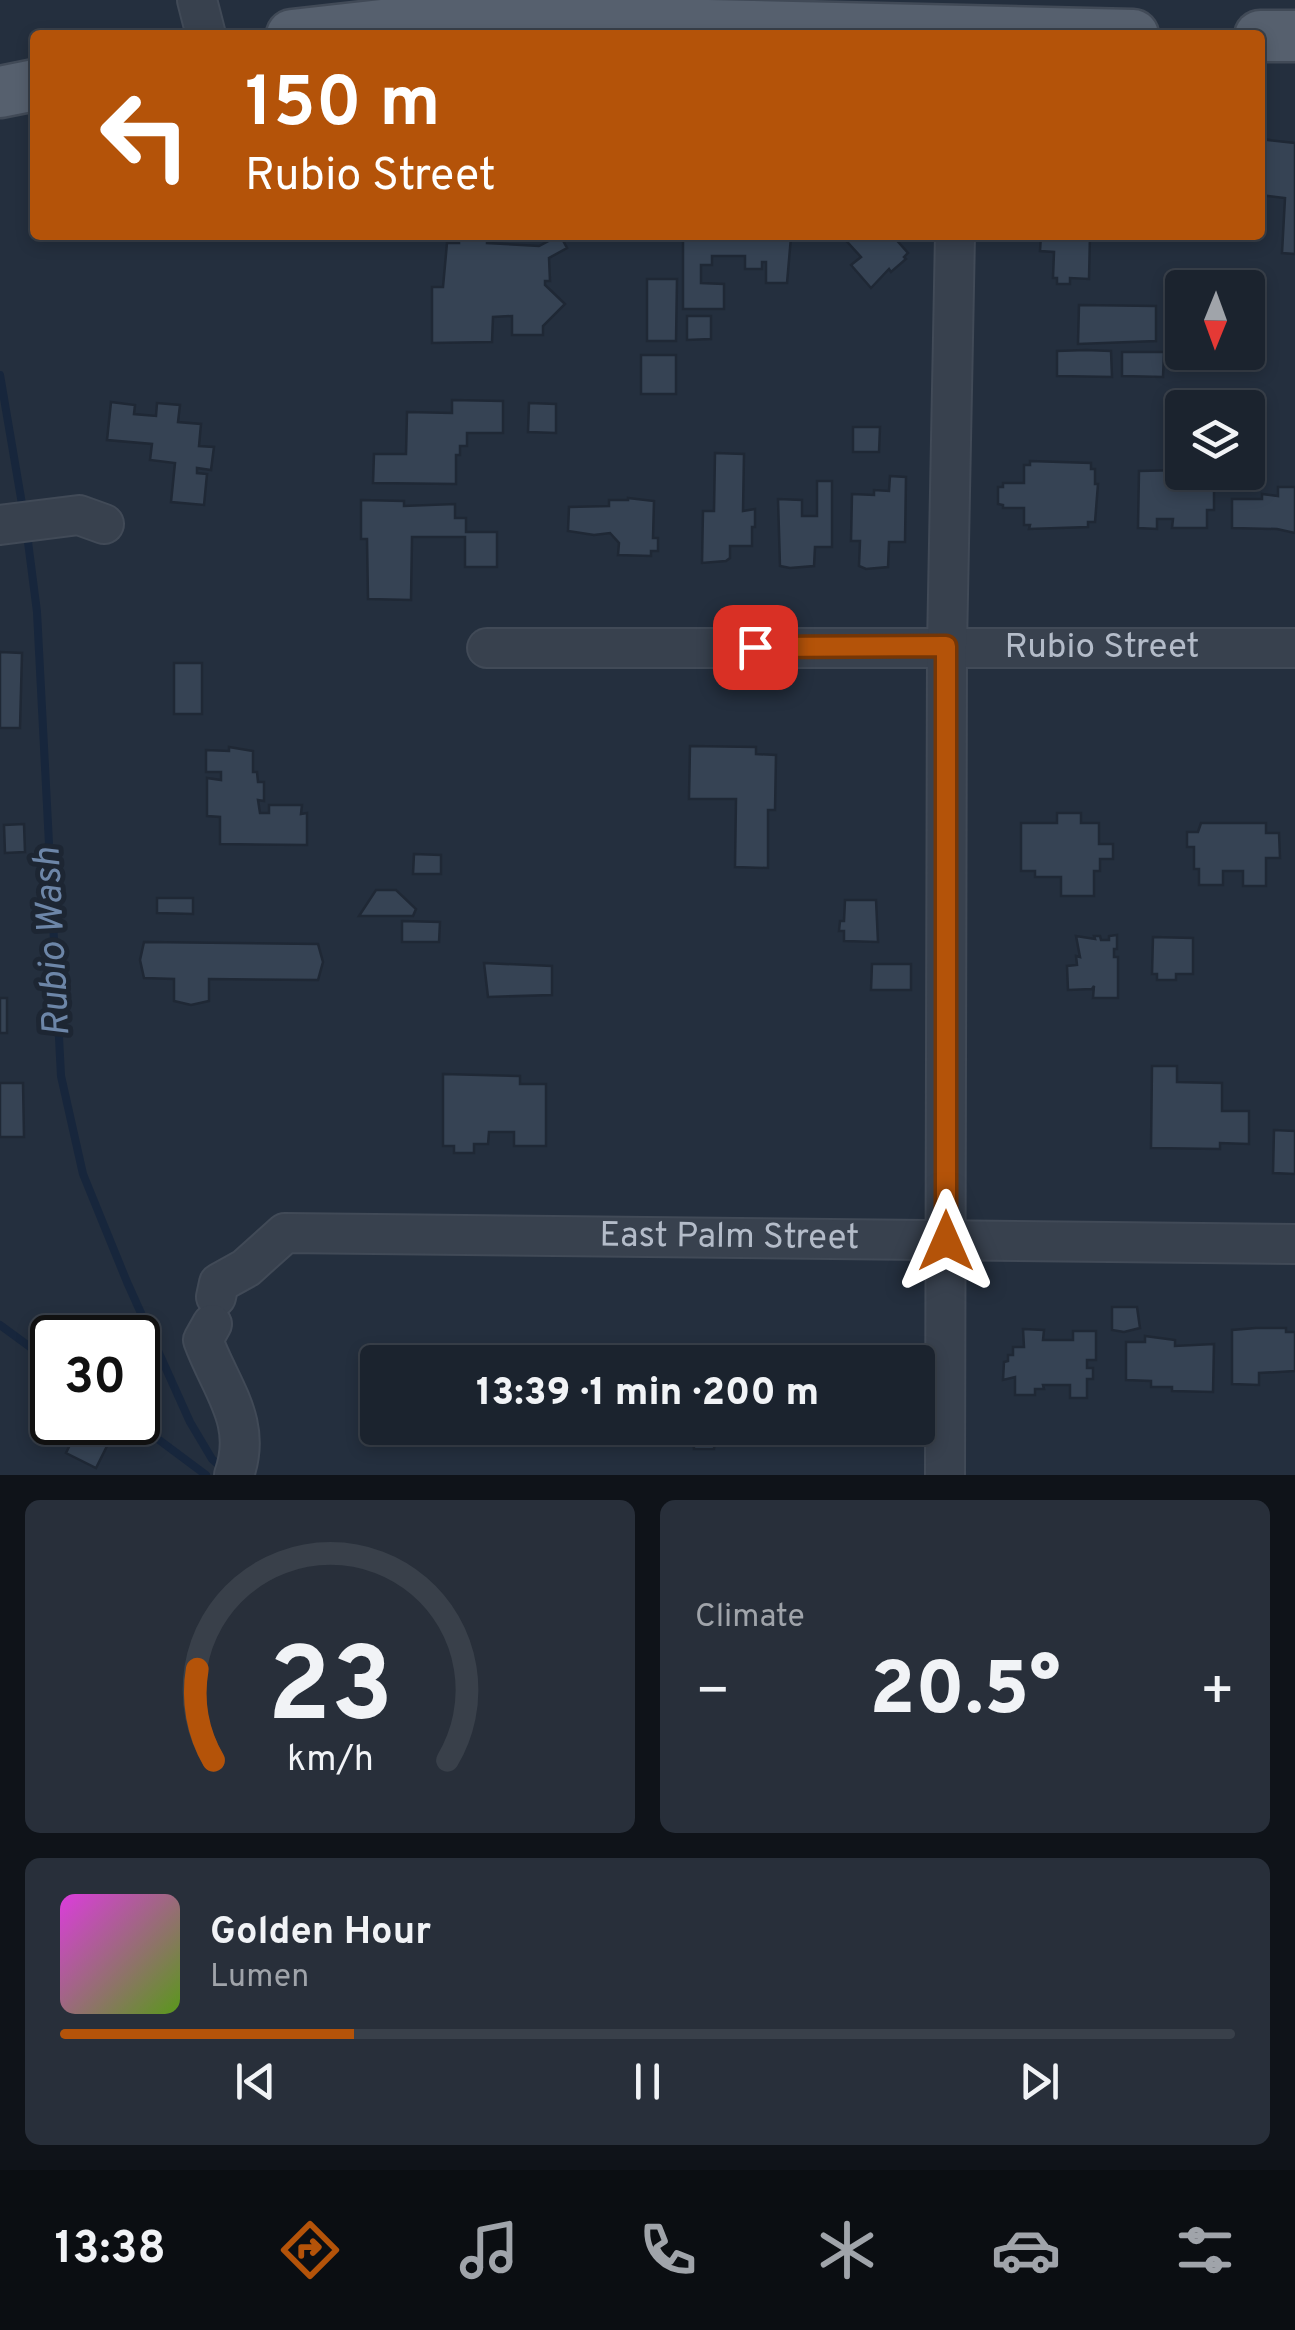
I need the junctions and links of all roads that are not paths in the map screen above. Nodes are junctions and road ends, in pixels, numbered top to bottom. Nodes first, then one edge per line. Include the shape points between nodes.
1 (197, 0) edge
2 (960, 22) edge
3 (205, 30) edge
4 (337, 30) edge
5 (1066, 30) edge
6 (1265, 36) edge
7 (1295, 36) edge
8 (30, 86) edge
9 (0, 92) edge
10 (956, 240) edge
11 (104, 524) dead end
12 (0, 525) edge
13 (946, 646) junction
14 (487, 648) dead end
15 (1295, 648) edge
16 (946, 1241) junction
17 (1295, 1244) edge
18 (235, 1472) edge
19 (945, 1475) edge

1 - 3 street
2 - 4 main road via 539,20
2 - 5 main road
6 - 7 main road
8 - 9 main road
10 - 13 street
11 - 12 street via 79,515
13 - 14 street, Rubio Street
13 - 15 street, Rubio Street
13 - 16 street
16 - 17 street, East Palm Street
16 - 18 street, East Palm Street via 285,1233 220,1283 203,1340 238,1419 242,1444
16 - 19 street

